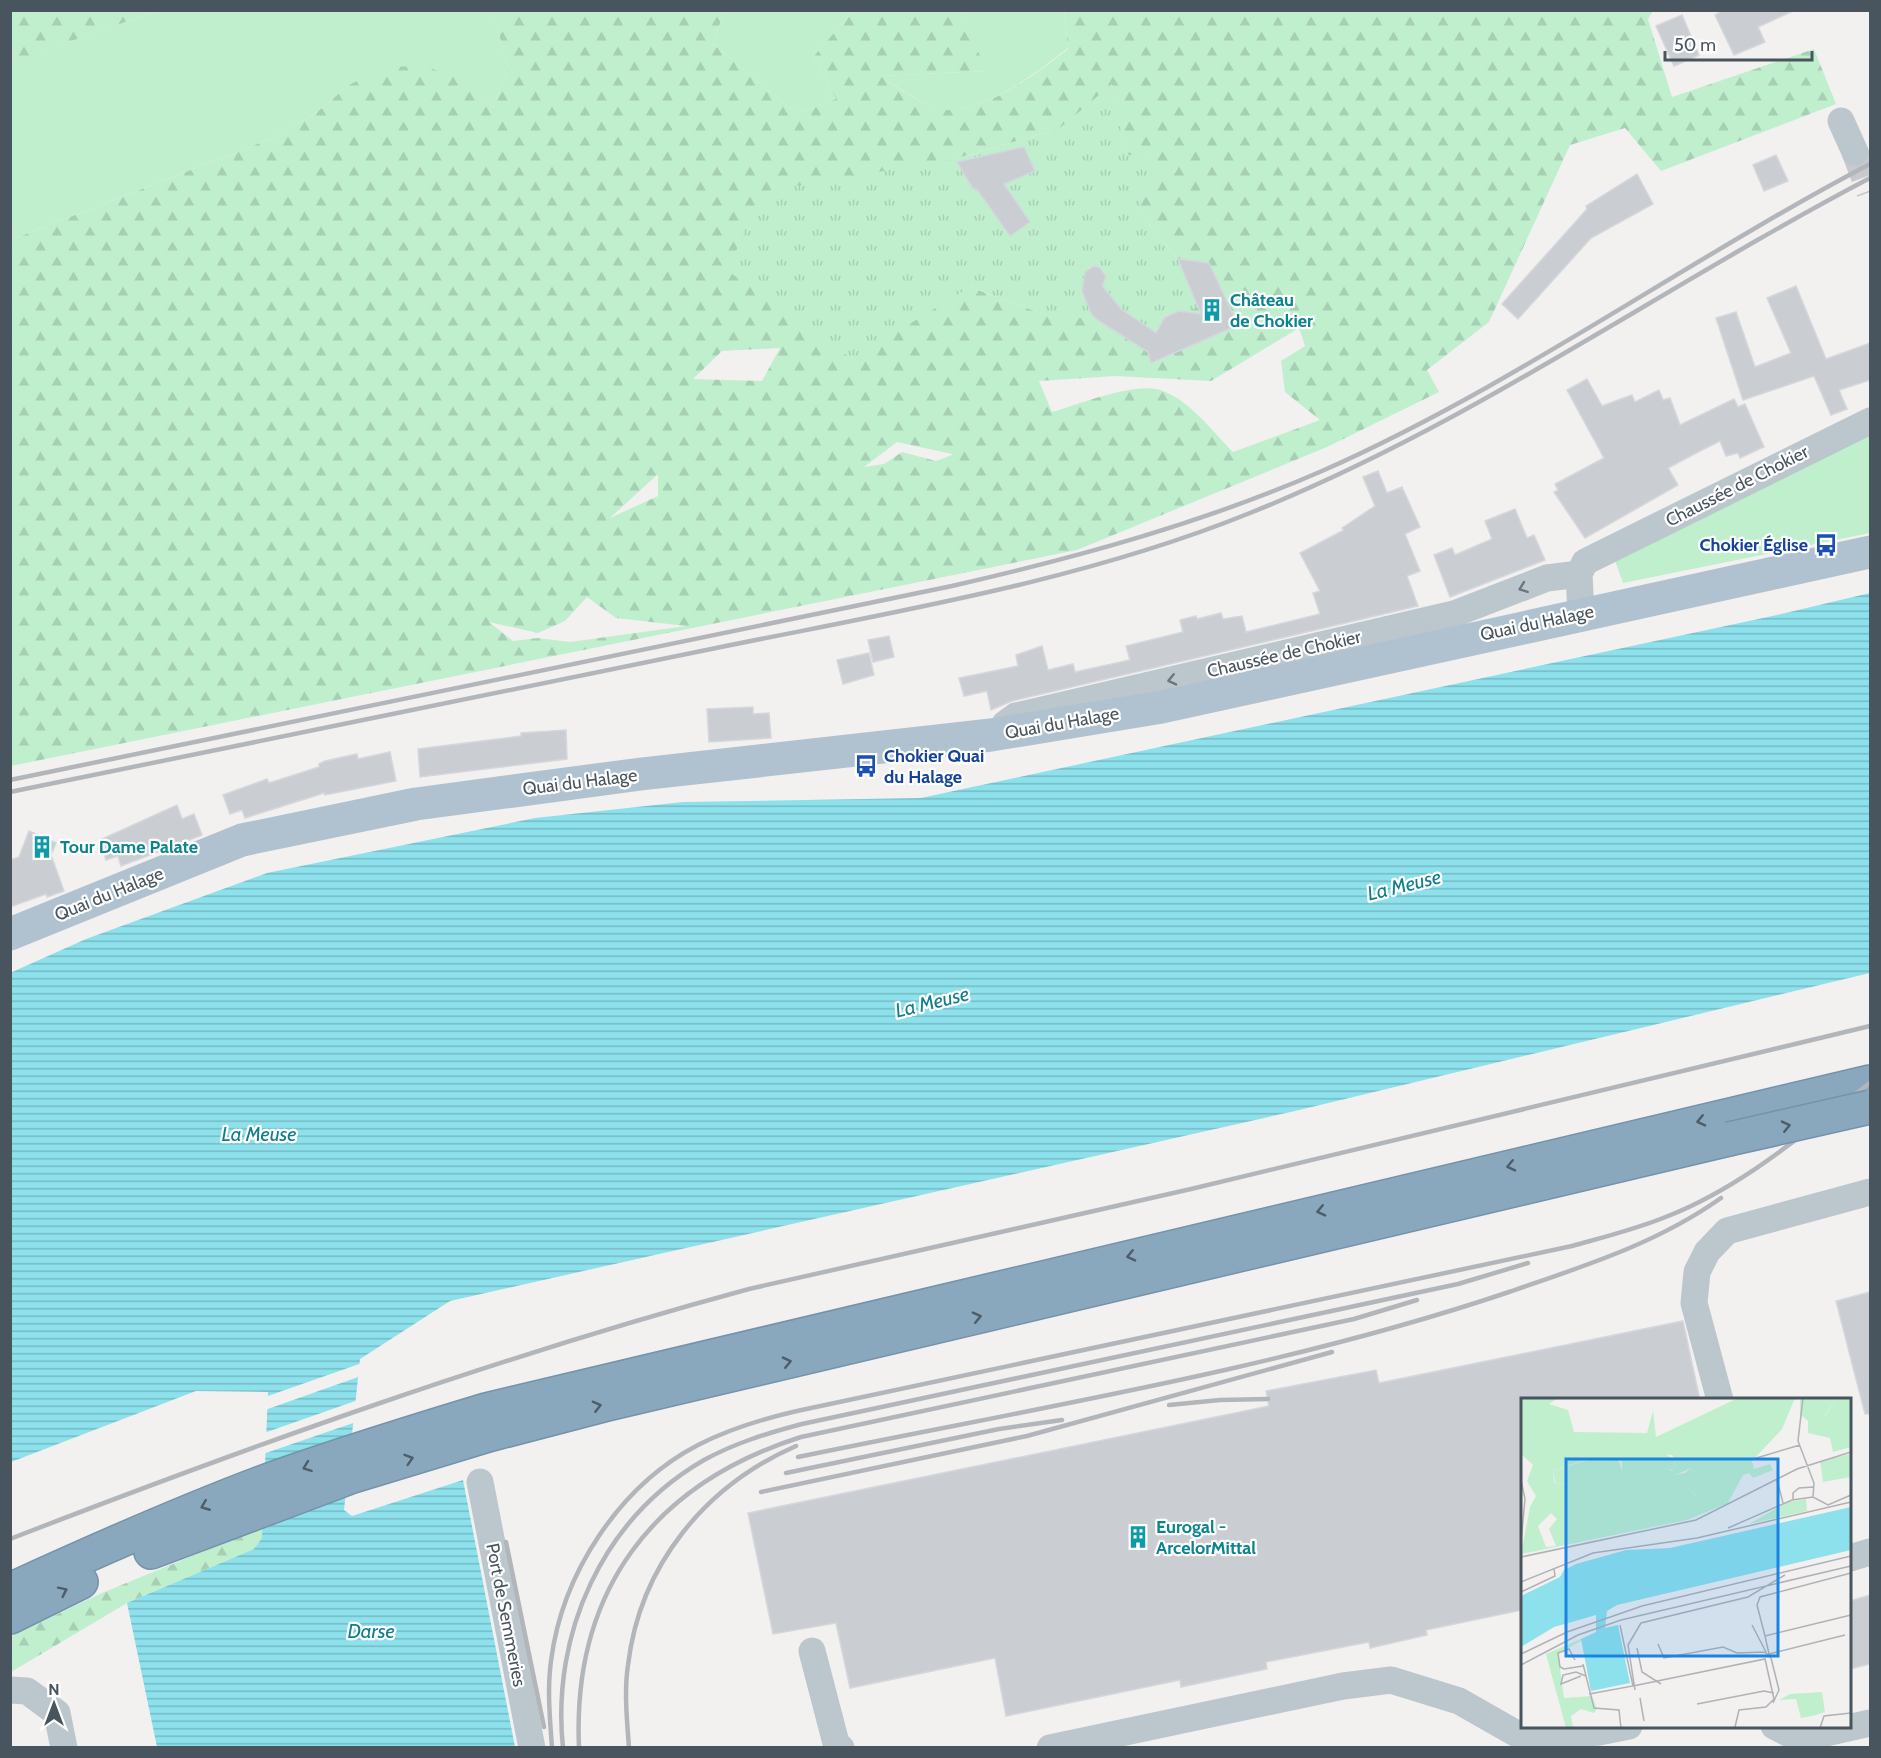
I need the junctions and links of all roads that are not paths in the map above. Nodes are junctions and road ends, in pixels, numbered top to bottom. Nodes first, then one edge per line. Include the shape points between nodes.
1 (1841, 121) dead end
2 (1855, 152) tunnel mouth
3 (1870, 421) edge
4 (1870, 552) edge
5 (1579, 574) junction
6 (1581, 614) junction
7 (991, 735) junction
8 (10, 934) edge
9 (1870, 1082) edge
10 (1870, 1107) edge
11 (1870, 1192) edge
12 (1719, 1398) edge
13 (355, 1463) junction
14 (480, 1482) dead end
15 (259, 1497) junction
16 (1870, 1552) edge
17 (1851, 1558) edge
18 (10, 1590) edge
19 (10, 1617) edge
20 (812, 1651) dead end
21 (10, 1690) edge
22 (1870, 1723) edge
23 (1851, 1725) edge
24 (1619, 1728) edge
25 (1824, 1728) edge
26 (1788, 1732) edge
27 (64, 1748) edge
28 (532, 1748) edge
29 (841, 1748) edge
30 (1050, 1748) edge

1 - 2 street
3 - 5 street, Chaussée de Chokier via 1585,562
4 - 6 main road, Quai du Halage
5 - 6 street
5 -> 7 street, Chaussée de Chokier via 1547,578 1454,614 1016,716
6 - 7 main road, Quai du Halage via 1162,707
7 - 8 main road, Quai du Halage via 416,804 242,840
9 -> 13 highway via 597,1382 486,1410
13 -> 10 highway, bridge via 488,1435
11 - 12 street via 1727,1231 1707,1252 1697,1272 1694,1303
13 - 15 highway
14 - 28 street, Port de Semmeries
15 -> 18 highway via 96,1550
19 -> 15 highway
16 - 17 street
20 - 29 street via 836,1743
21 - 27 street via 27,1691 57,1713
22 - 23 street
24 - 30 street via 1549,1736 1517,1734 1459,1701 1391,1680 1343,1686
25 - 26 street

